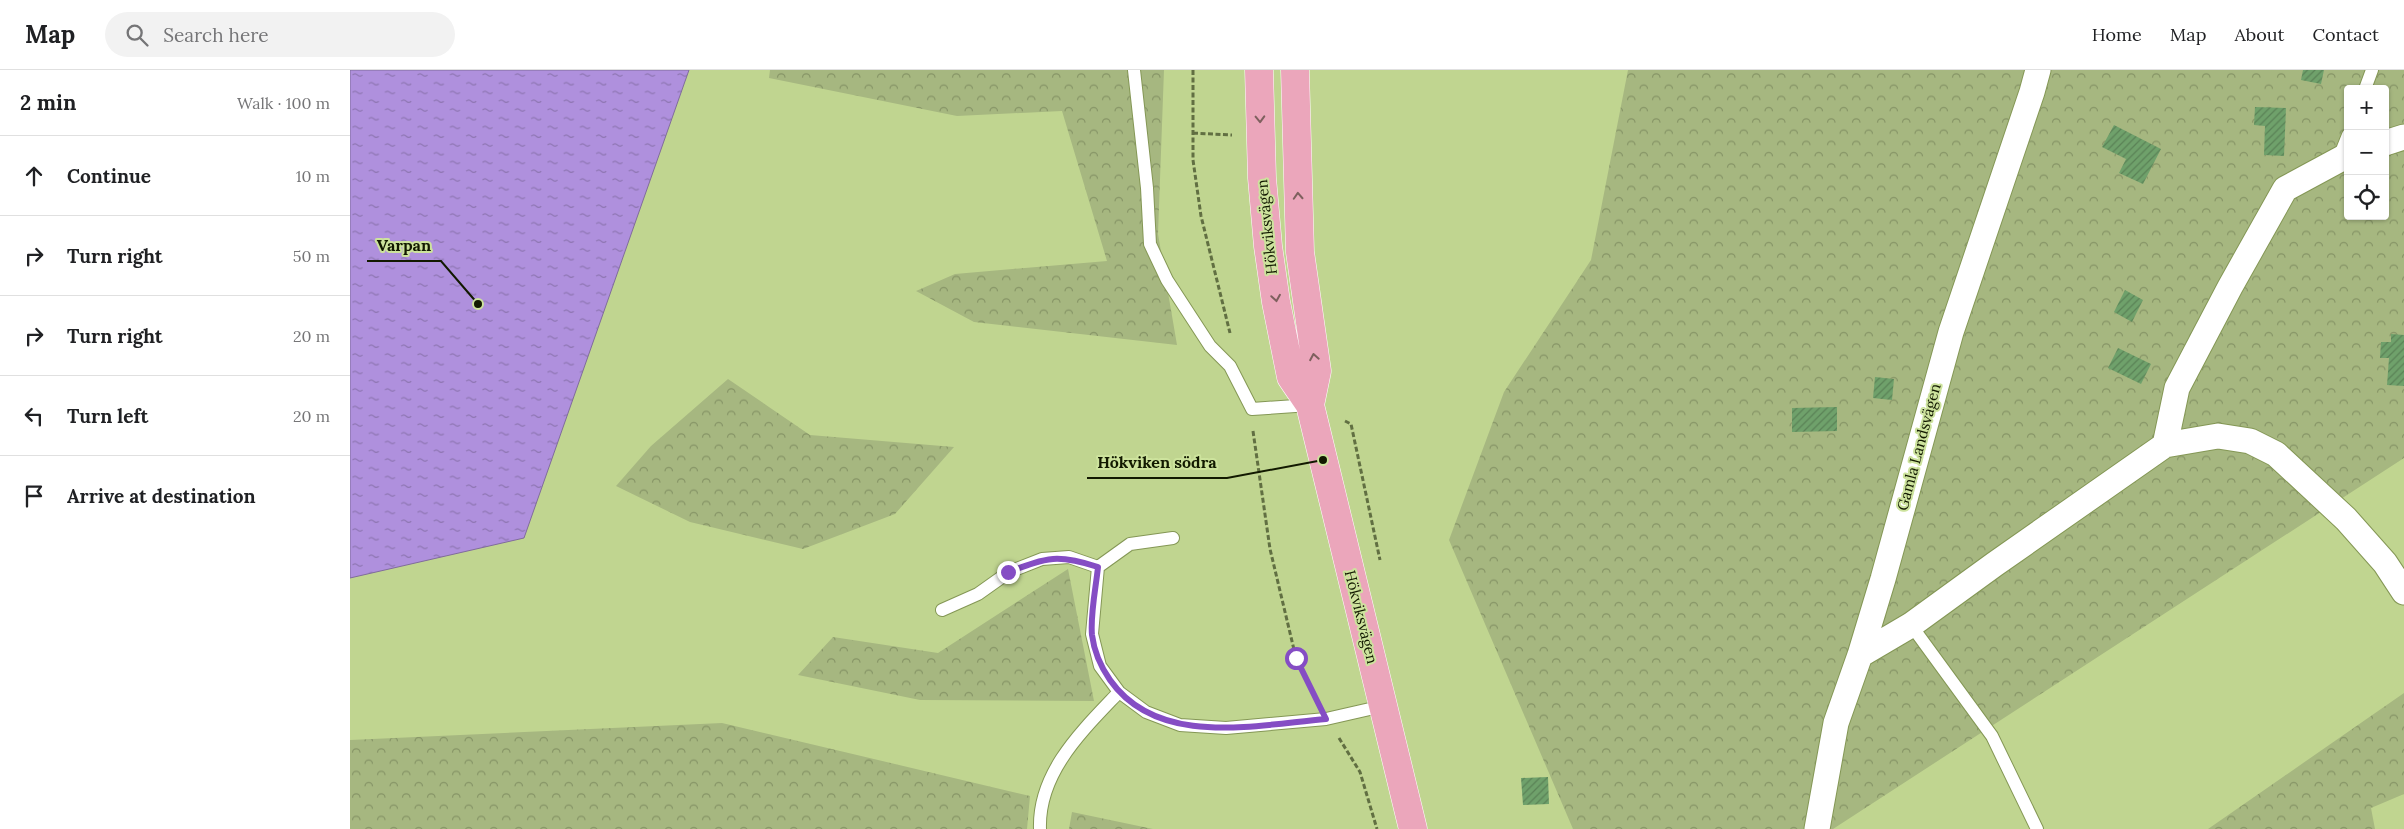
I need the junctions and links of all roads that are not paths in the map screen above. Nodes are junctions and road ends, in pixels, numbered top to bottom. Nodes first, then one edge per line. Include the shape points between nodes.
1 (1134, 70) edge
2 (1258, 70) edge
3 (1295, 70) edge
4 (2038, 70) edge
5 (2372, 70) edge
6 (2366, 85) edge
7 (2404, 137) edge
8 (2389, 142) edge
9 (2343, 157) edge
10 (1310, 405) junction
11 (2165, 445) junction
12 (1173, 538) dead end
13 (1098, 567) junction
14 (2404, 592) edge
15 (942, 610) dead end
16 (1911, 625) junction
17 (1860, 655) junction
18 (1119, 692) junction
19 (1383, 706) junction
20 (1040, 829) edge
21 (1413, 829) edge
22 (1817, 829) edge
23 (2037, 829) edge

1 - 10 lane via 1148,188 1150,244 1166,280 1210,346 1230,366 1252,409
2 -> 10 main road, Hökviksvägen via 1262,178 1275,293 1291,377
10 -> 3 main road, Hökviksvägen via 1317,371 1300,252
4 - 17 street, Gamla Landsvägen via 1950,332
5 - 6 lane
7 - 8 street
9 - 11 street via 2285,189 2178,388
10 - 19 main road, Hökviksvägen
11 - 14 street via 2218,436 2250,441 2276,454 2346,519 2385,563
11 - 16 street
12 - 13 lane via 1130,544
13 - 15 lane via 1069,557 1042,560 1008,572 978,594
13 - 18 lane via 1092,634 1100,666
16 - 17 street
16 - 23 lane via 1992,736
17 - 22 street, Gamla Landsvägen via 1836,723
18 - 19 lane via 1146,712 1180,725 1226,728 1326,719
18 - 20 lane via 1072,743 1056,767 1045,796
19 - 21 main road, Hökviksvägen

